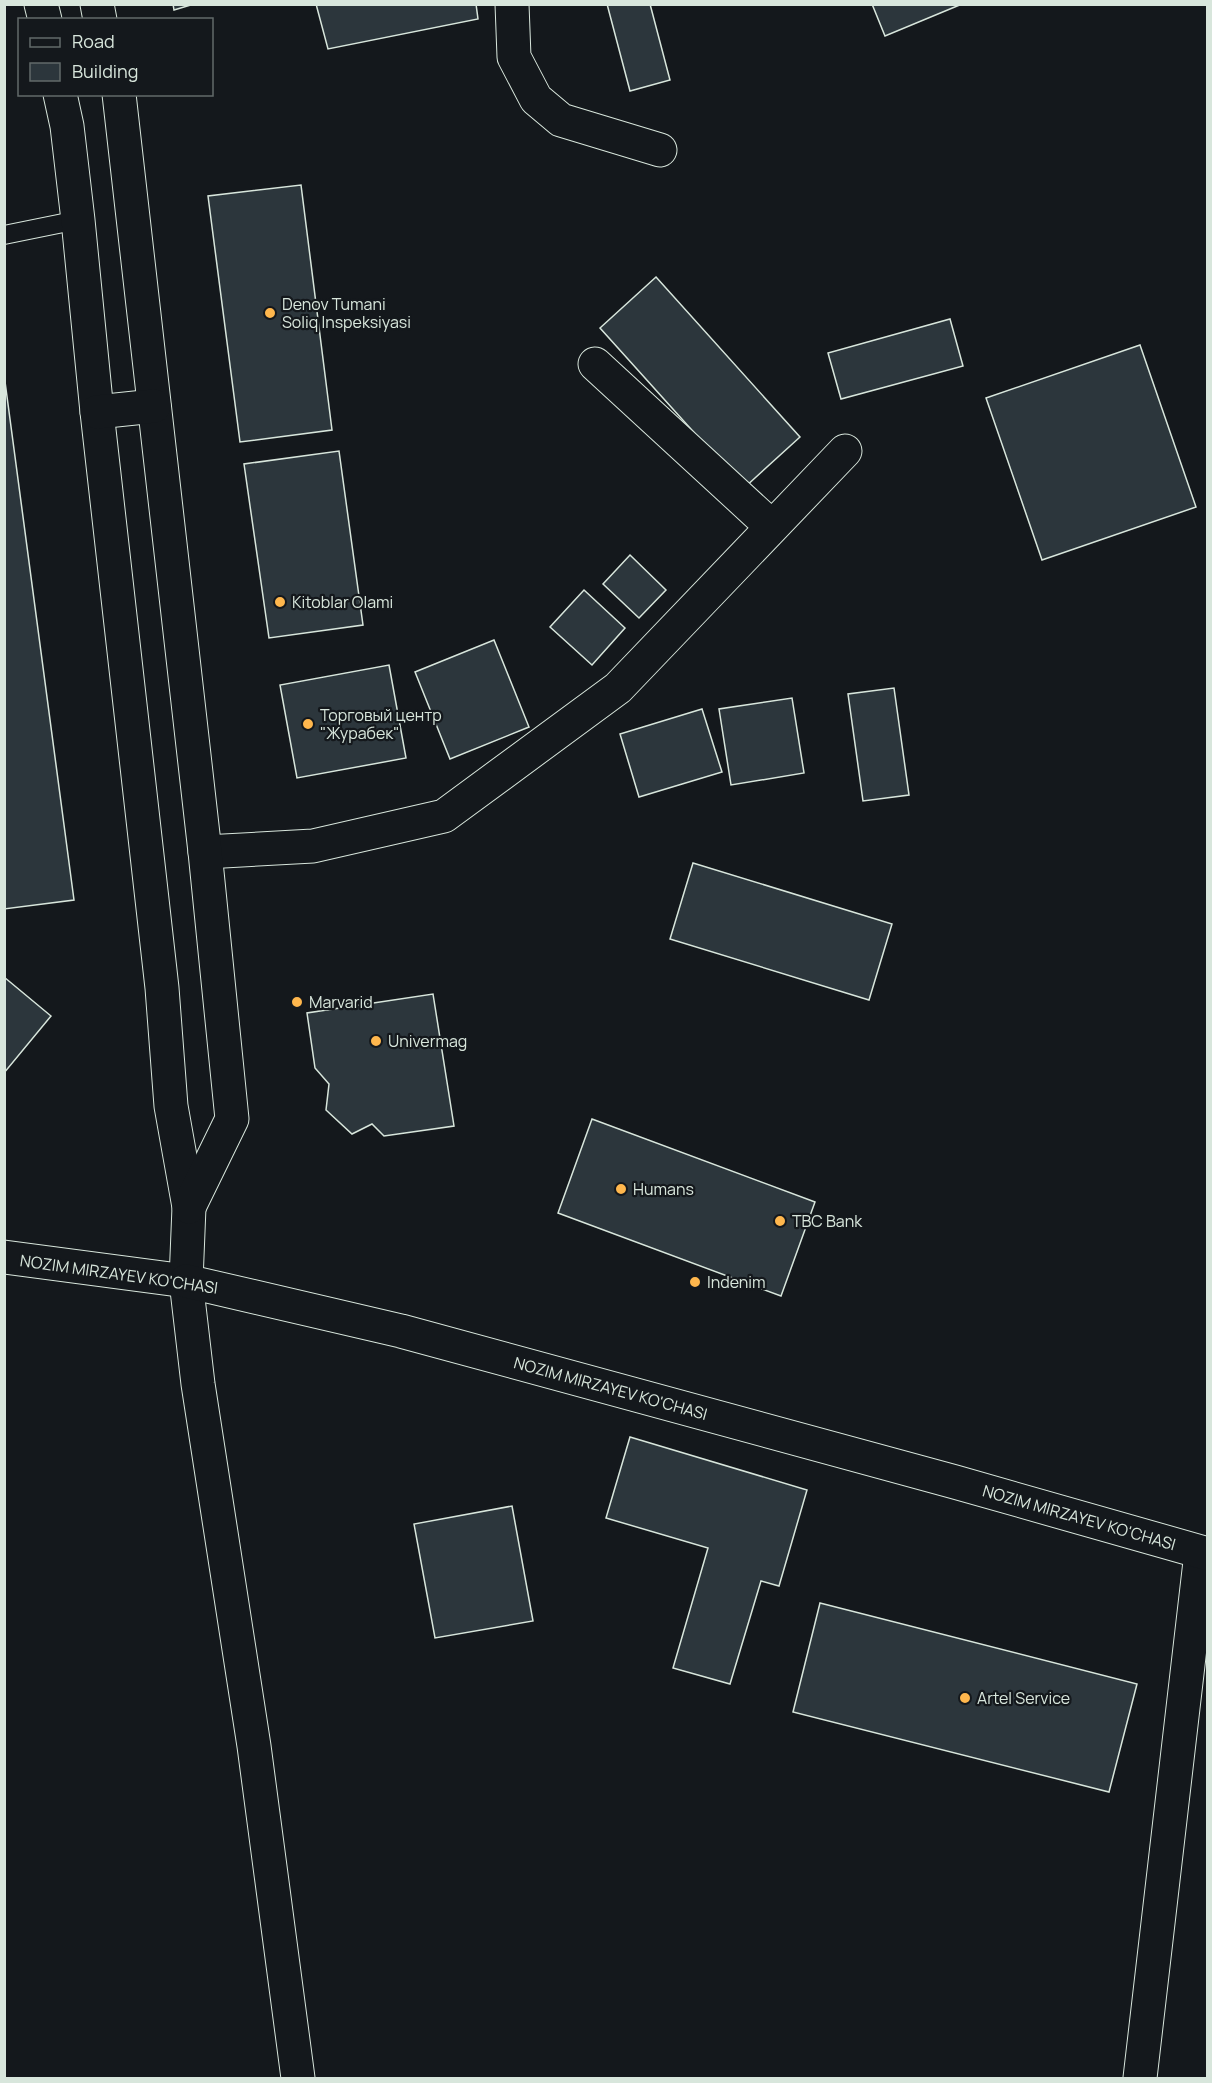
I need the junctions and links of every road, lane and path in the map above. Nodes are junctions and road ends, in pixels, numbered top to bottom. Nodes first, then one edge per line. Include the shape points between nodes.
1 (512, 4) edge
2 (60, 96) edge
3 (119, 96) edge
4 (660, 150) dead end
5 (78, 220) junction
6 (4, 235) edge
7 (595, 364) dead end
8 (154, 406) junction
9 (97, 412) junction
10 (844, 451) dead end
11 (771, 526) junction
12 (205, 852) junction
13 (189, 1207) junction
14 (4, 1257) edge
15 (186, 1281) junction
16 (1204, 1553) edge
17 (298, 2079) edge
18 (1140, 2079) edge

1 - 4 main road via 514,57 536,99 561,120
2 - 5 main road
3 - 8 main road
5 - 6 lane
5 - 9 main road
7 - 11 main road
8 - 9 main road
8 - 12 main road
9 - 13 main road via 162,988 171,1106
10 - 11 main road
11 - 12 main road via 618,688 444,816 313,846
12 - 13 main road via 232,1119
13 - 15 main road
14 - 15 main road, NOZIM MIRZAYEV KO'CHASI
15 - 16 main road, NOZIM MIRZAYEV KO'CHASI via 401,1331
15 - 17 main road
16 - 18 main road

